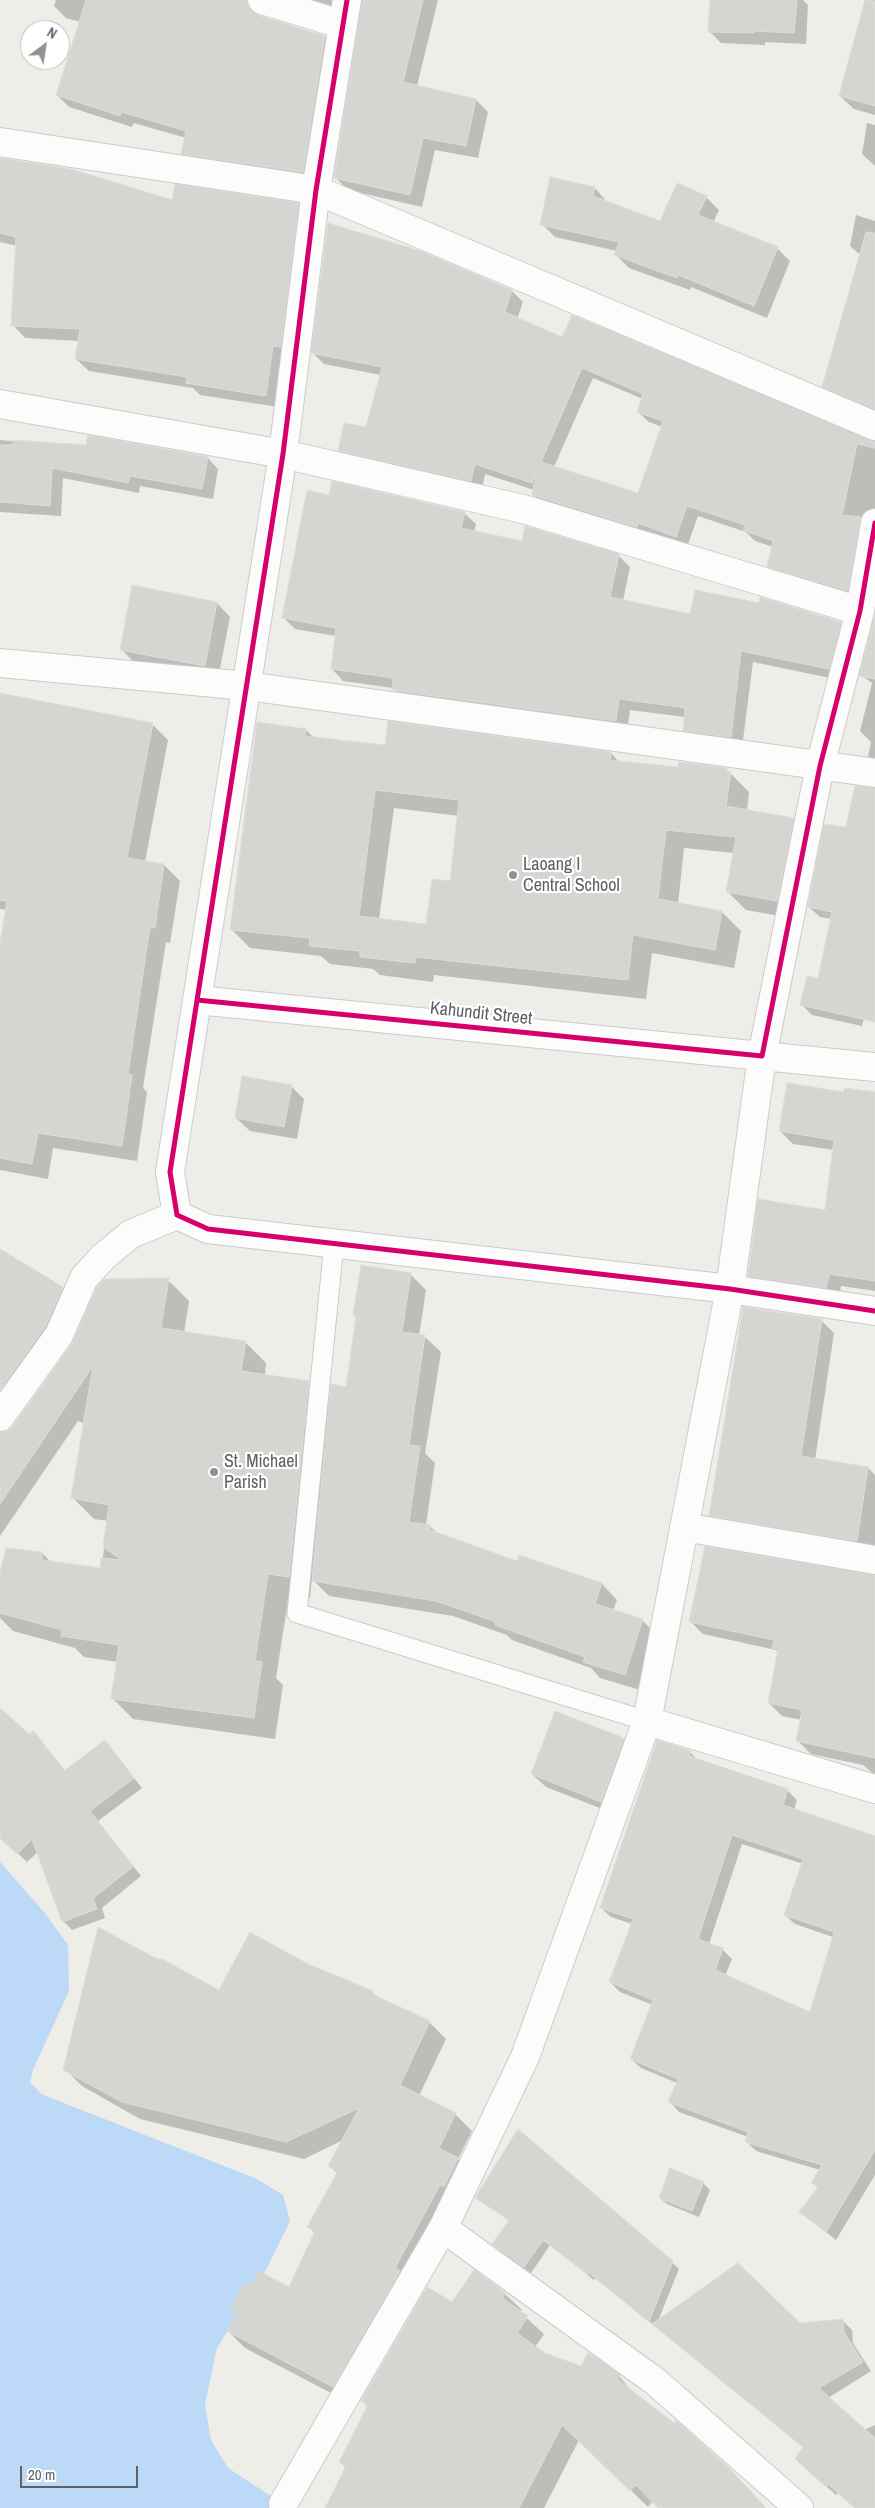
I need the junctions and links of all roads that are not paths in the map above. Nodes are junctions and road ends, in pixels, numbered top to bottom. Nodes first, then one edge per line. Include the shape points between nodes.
1 (262, 0) edge
2 (344, 12) edge
3 (0, 142) edge
4 (316, 190) junction
5 (0, 404) edge
6 (875, 426) edge
7 (283, 454) junction
8 (875, 523) edge
9 (860, 611) junction
10 (0, 663) edge
11 (247, 686) junction
12 (820, 766) junction
13 (875, 773) edge
14 (197, 1000) junction
15 (762, 1056) junction
16 (875, 1067) edge
17 (177, 1215) junction
18 (334, 1244) junction
19 (730, 1289) junction
20 (875, 1311) edge
21 (0, 1417) edge
22 (684, 1527) junction
23 (875, 1560) edge
24 (647, 1721) junction
25 (875, 1789) edge
26 (443, 2228) junction
27 (283, 2504) dead end
28 (799, 2508) edge

1 - 2 street
2 - 4 street
3 - 4 street
4 - 6 street
4 - 7 street
5 - 7 street
7 - 9 street via 524,509
7 - 11 street
8 - 9 street
9 - 12 street
10 - 11 street
11 - 12 street
11 - 14 street
12 - 13 street
12 - 15 street
14 - 15 street, Kahundit Street
14 - 17 street via 170,1172
15 - 16 street, Kahundit Street
15 - 19 street
17 - 18 street via 208,1229
17 - 21 street via 131,1234 84,1278 59,1335
18 - 19 street
18 - 24 lane via 297,1613
19 - 20 street
19 - 22 street
22 - 23 street
22 - 24 street
24 - 25 street
24 - 26 street via 525,2057
26 - 27 street
26 - 28 street via 656,2382

